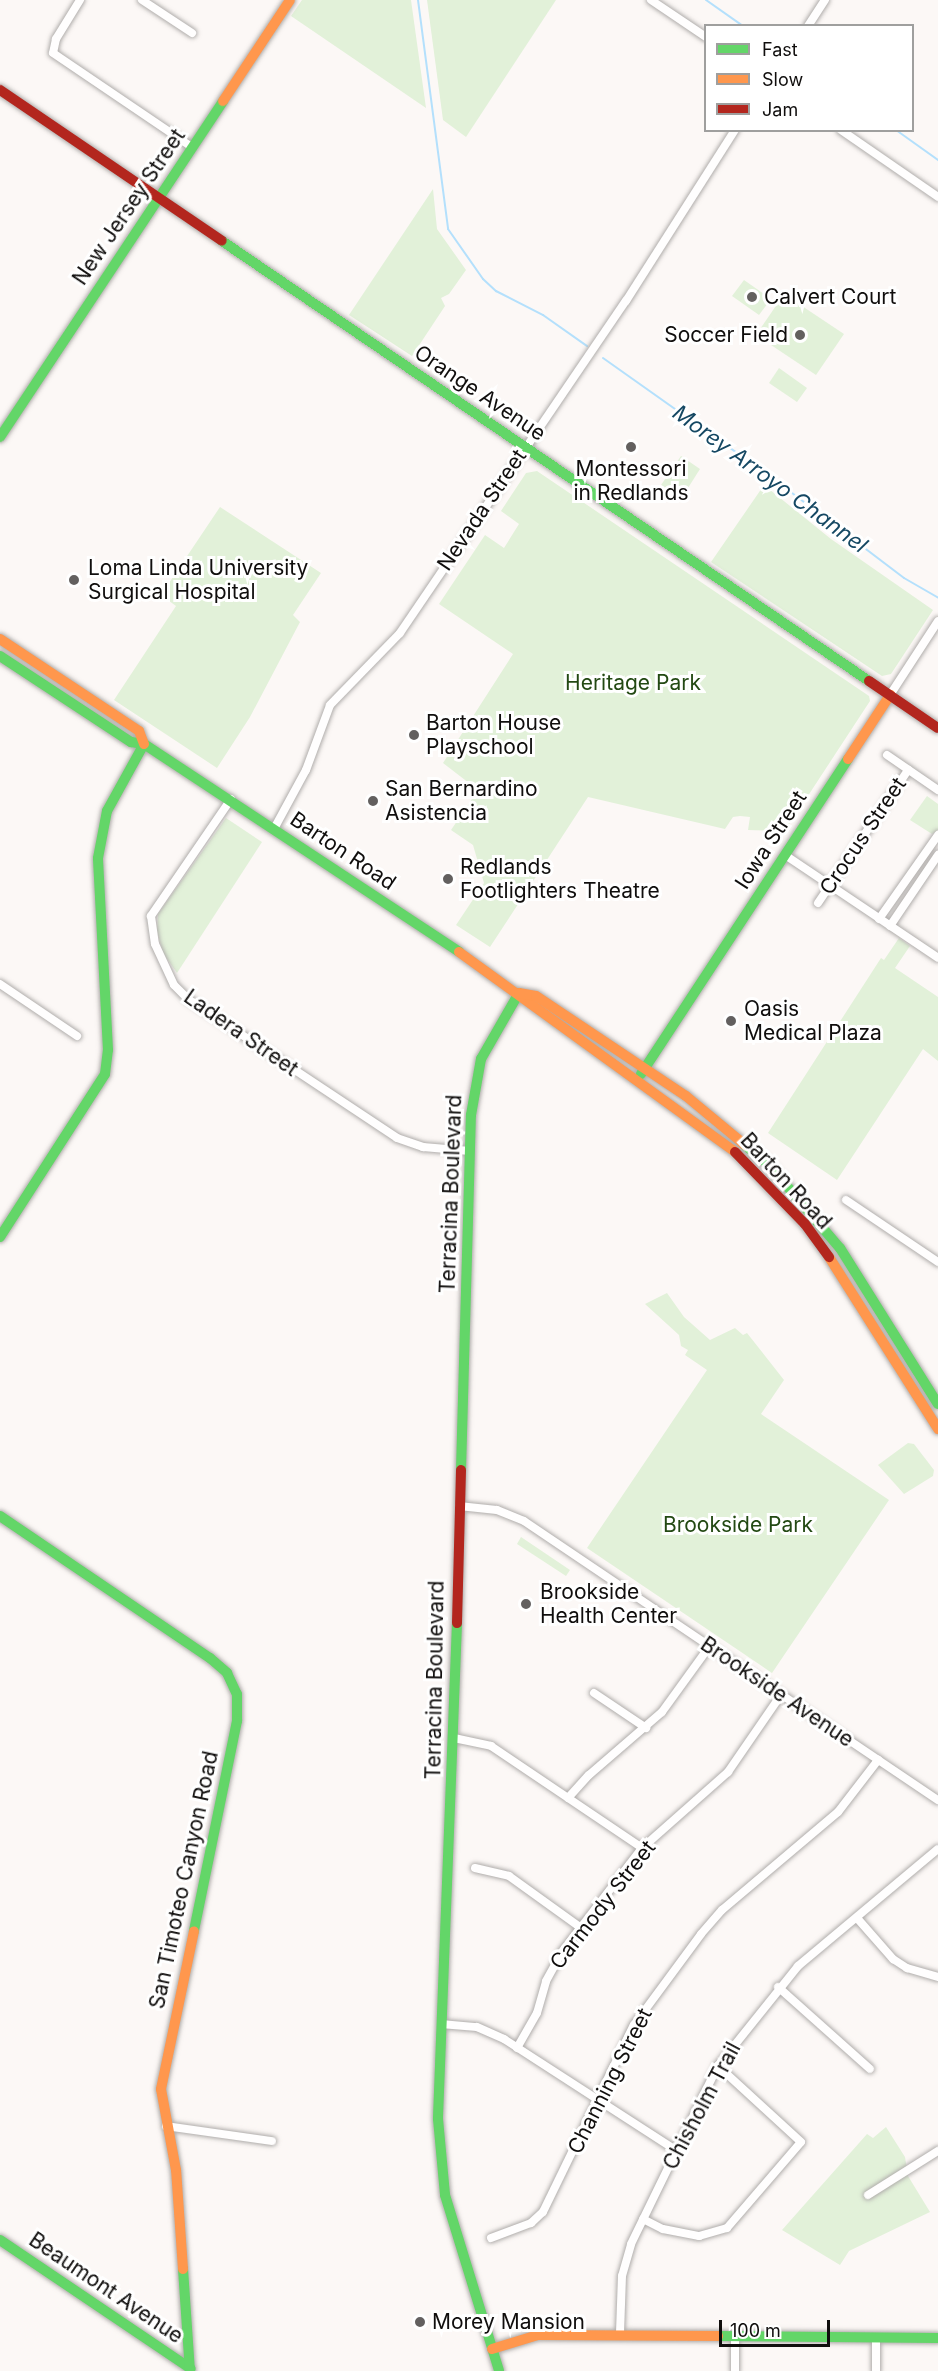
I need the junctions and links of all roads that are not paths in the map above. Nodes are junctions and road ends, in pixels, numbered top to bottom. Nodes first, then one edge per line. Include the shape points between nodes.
1 (80, 0) edge
2 (142, 0) edge
3 (290, 0) edge
4 (651, 0) edge
5 (825, 0) edge
6 (809, 24) edge
7 (192, 33) dead end
8 (704, 37) edge
9 (0, 90) edge
10 (734, 132) edge
11 (845, 132) edge
12 (192, 147) junction
13 (938, 196) edge
14 (159, 197) junction
15 (0, 437) edge
16 (525, 446) junction
17 (938, 621) edge
18 (0, 639) edge
19 (0, 656) edge
20 (890, 695) junction
21 (938, 728) edge
22 (144, 744) junction
23 (887, 755) dead end
24 (908, 770) junction
25 (938, 790) edge
26 (231, 799) junction
27 (275, 827) junction
28 (938, 835) edge
29 (785, 855) junction
30 (938, 855) edge
31 (830, 885) junction
32 (818, 903) dead end
33 (879, 919) junction
34 (890, 926) junction
35 (938, 958) edge
36 (0, 984) edge
37 (519, 993) junction
38 (77, 1036) dead end
39 (644, 1068) junction
40 (637, 1079) junction
41 (470, 1151) junction
42 (769, 1165) junction
43 (759, 1174) junction
44 (846, 1200) dead end
45 (0, 1237) edge
46 (938, 1262) edge
47 (938, 1405) edge
48 (928, 1412) junction
49 (938, 1430) edge
50 (459, 1506) junction
51 (0, 1516) edge
52 (709, 1647) junction
53 (594, 1693) dead end
54 (782, 1695) junction
55 (645, 1728) junction
56 (453, 1738) junction
57 (878, 1760) junction
58 (568, 1798) junction
59 (938, 1800) edge
60 (642, 1848) junction
61 (938, 1849) edge
62 (475, 1868) dead end
63 (857, 1918) junction
64 (581, 1928) junction
65 (938, 1977) edge
66 (778, 1987) junction
67 (441, 2024) junction
68 (517, 2048) junction
69 (718, 2066) junction
70 (870, 2069) dead end
71 (598, 2102) junction
72 (166, 2126) junction
73 (272, 2141) dead end
74 (677, 2151) junction
75 (938, 2151) edge
76 (868, 2195) dead end
77 (643, 2219) junction
78 (491, 2238) dead end
79 (0, 2240) edge
80 (620, 2333) junction
81 (735, 2336) junction
82 (876, 2338) junction
83 (938, 2338) edge
84 (492, 2349) junction
85 (190, 2370) edge
86 (499, 2371) edge
87 (735, 2371) edge
88 (876, 2371) edge

1 - 12 street via 52,49 60,60
2 - 7 street
3 - 12 main road, New Jersey Street
4 - 8 street
5 - 6 street
9 - 14 main road, Orange Avenue
10 - 16 street, Nevada Street via 632,292
11 - 13 street
12 - 14 main road, New Jersey Street
14 - 15 main road, New Jersey Street
14 - 16 main road, Orange Avenue
16 - 20 main road, Orange Avenue
16 - 27 street, Nevada Street via 400,633 330,705 306,770
17 - 20 street, Iowa Street
18 - 22 main road, Barton Road via 140,730
19 - 22 main road, Barton Road via 131,742
20 - 21 main road, Orange Avenue
20 - 29 main road, Iowa Street
22 - 26 main road, Barton Road
22 - 45 main road via 107,811 98,858 108,1050 105,1074
23 - 24 street
24 - 25 street
24 - 31 street, Crocus Street
26 - 27 main road, Barton Road
26 - 41 street, Ladera Street via 151,916 155,944 174,985 188,999 398,1138 438,1149
27 - 37 main road, Barton Road
28 - 33 street
29 - 31 street
29 - 39 main road, Iowa Street
30 - 34 street
31 - 32 street, Crocus Street
31 - 33 street
33 - 34 street
34 - 35 street
36 - 38 street
37 - 39 main road, Barton Road via 536,996
37 - 40 main road, Barton Road via 529,1006
37 - 41 main road, Terracina Boulevard via 481,1059 471,1114
39 - 40 main road, Iowa Street
39 - 42 main road, Barton Road via 717,1119
40 - 43 main road, Barton Road via 701,1125
41 - 50 main road, Terracina Boulevard
42 - 43 main road
42 - 47 main road, Barton Road via 840,1248
43 - 48 main road, Barton Road via 805,1224 833,1262
44 - 46 street
47 - 48 main road
48 - 49 main road, Barton Road
50 - 52 street, Brookside Avenue via 515,1516
50 - 56 main road, Terracina Boulevard
51 - 72 main road, San Timoteo Canyon Road via 210,1658 227,1673 237,1694 237,1721 161,2089
52 - 54 street, Brookside Avenue
52 - 55 street via 679,1693
53 - 55 street
54 - 57 street, Brookside Avenue
54 - 60 street, Carmody Street via 728,1772
55 - 58 street
56 - 58 street via 491,1746
56 - 67 main road, Terracina Boulevard
57 - 59 street, Brookside Avenue
57 - 71 street, Channing Street via 838,1812 722,1910 701,1934 637,2018
58 - 60 street
60 - 64 street, Carmody Street
61 - 63 street, Chisholm Trail
62 - 64 street via 509,1876
63 - 65 street via 893,1959 907,1968
63 - 66 street, Chisholm Trail
64 - 68 street, Carmody Street via 553,1964 537,2013
66 - 69 street, Chisholm Trail
66 - 70 street
67 - 68 street via 477,2027
67 - 84 main road, Terracina Boulevard via 438,2119 445,2195
68 - 71 street
69 - 74 street, Chisholm Trail
69 - 77 street via 801,2142 727,2228 699,2236 663,2229
71 - 74 street
71 - 78 street, Channing Street via 543,2212 531,2223
72 - 73 street
72 - 85 main road, San Timoteo Canyon Road via 176,2170
74 - 77 street, Chisholm Trail
75 - 76 street
77 - 80 street, Chisholm Trail via 622,2276
79 - 85 main road, Beaumont Avenue
80 - 81 main road
80 - 84 main road via 538,2335
81 - 82 main road
81 - 87 street
82 - 83 main road
82 - 88 street
84 - 86 main road, Terracina Boulevard

